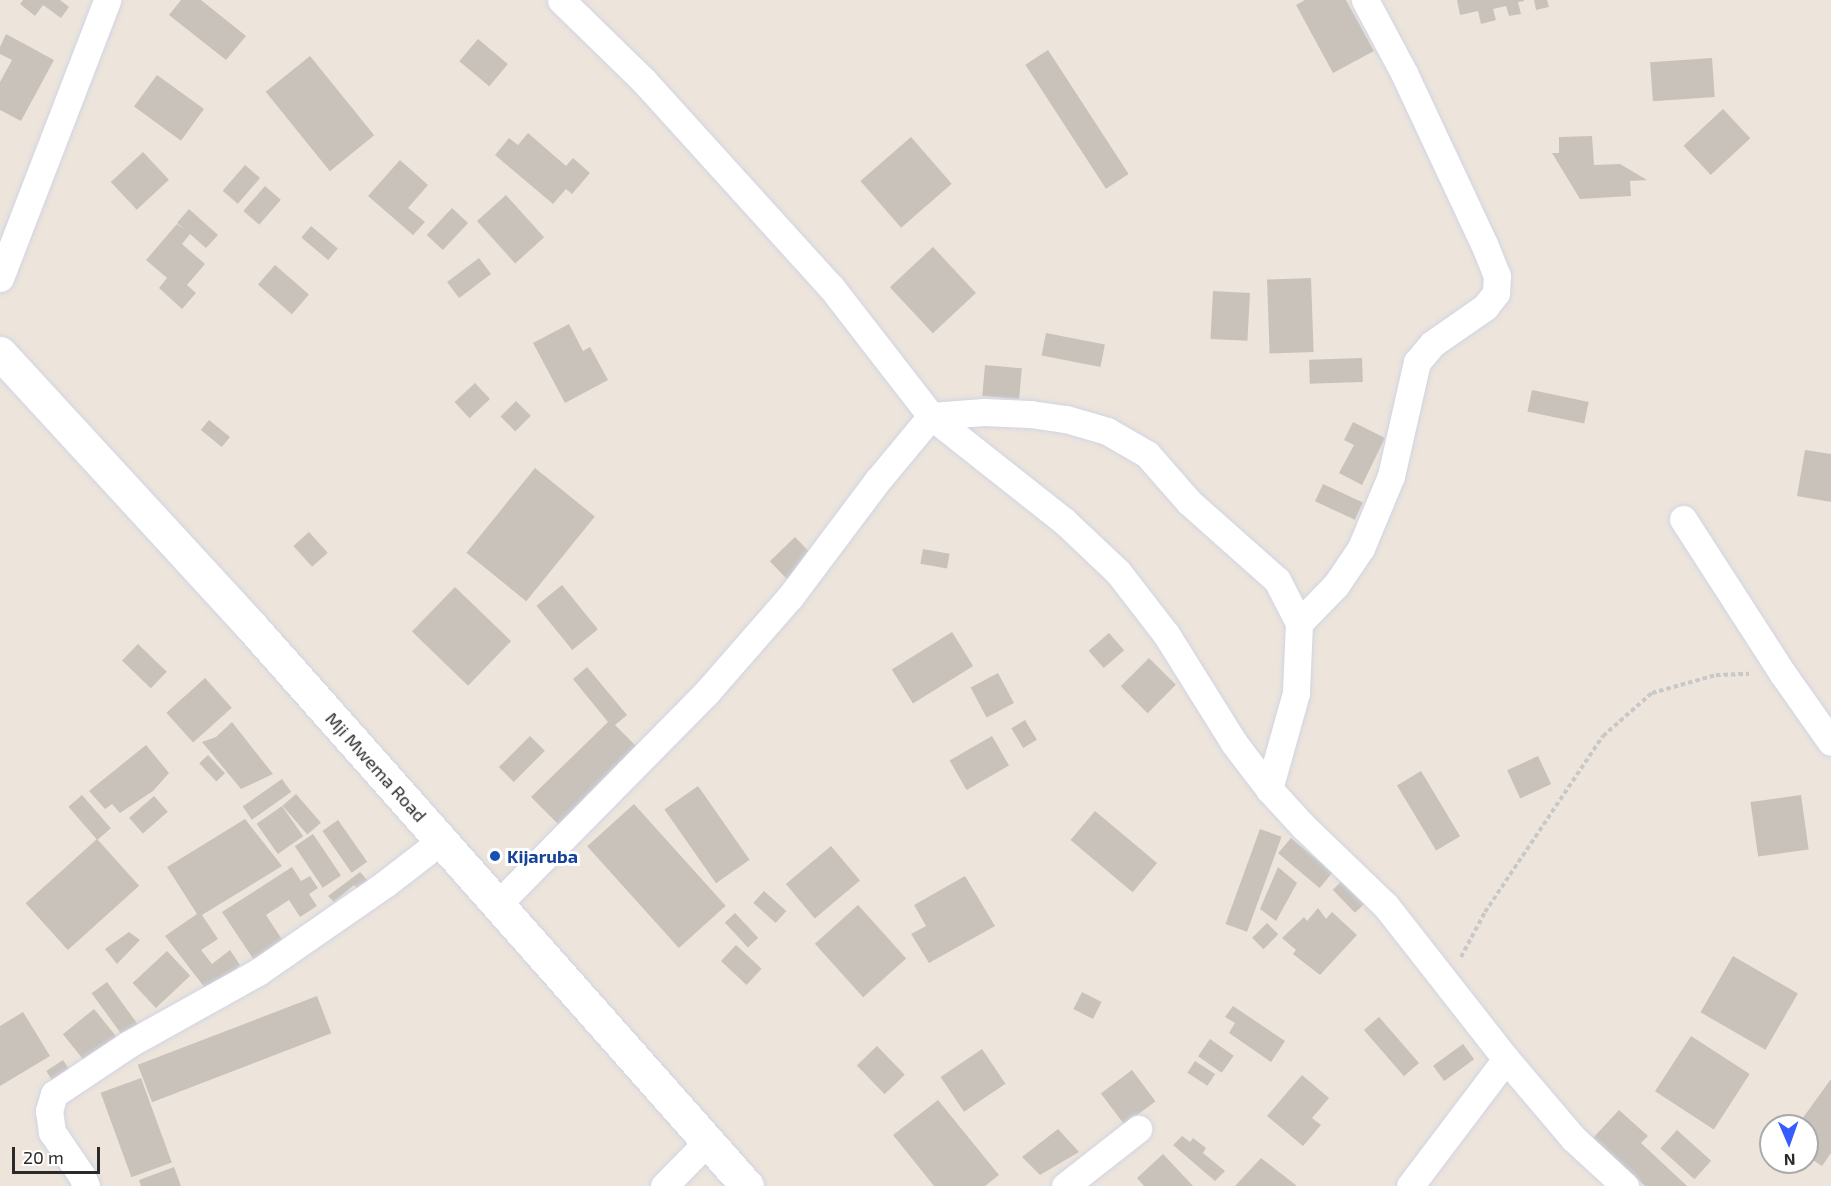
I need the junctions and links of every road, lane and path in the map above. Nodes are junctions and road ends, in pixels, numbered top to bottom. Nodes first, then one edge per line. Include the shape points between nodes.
1 (107, 0) edge
2 (561, 0) edge
3 (1365, 0) edge
4 (0, 278) edge
5 (0, 353) edge
6 (931, 416) junction
7 (1683, 519) dead end
8 (1299, 623) junction
9 (1783, 674) junction
10 (1831, 742) edge
11 (1269, 789) junction
12 (442, 840) junction
13 (498, 904) junction
14 (1447, 983) junction
15 (1506, 1059) junction
16 (1138, 1129) dead end
17 (708, 1141) junction
18 (86, 1186) edge
19 (664, 1186) edge
20 (747, 1186) edge
21 (1065, 1186) edge
22 (1410, 1186) edge
23 (1625, 1186) edge

1 - 4 street
2 - 6 street via 644,81 831,287
3 - 8 street via 1404,73 1484,244 1497,276 1496,293 1485,308 1432,344 1417,362 1391,476 1361,548 1336,585
5 - 12 main road, Mji Mwema Road
6 - 8 street via 1030,414 1107,430 1147,454 1189,502 1277,580
6 - 11 street via 1064,521 1118,572 1166,634 1234,743
6 - 13 street via 790,597 715,684
7 - 9 street
8 - 11 street via 1296,693
9 - 10 street
9 - 14 path via 1716,675 1652,693 1603,736 1485,912
11 - 14 street via 1386,906
12 - 13 main road, Mji Mwema Road
12 - 18 street via 258,972 129,1044 54,1094 49,1111 52,1132
13 - 17 main road, Mji Mwema Road
14 - 15 street
15 - 22 street
15 - 23 street via 1573,1138
16 - 21 street
17 - 19 street
17 - 20 main road, Mji Mwema Road

